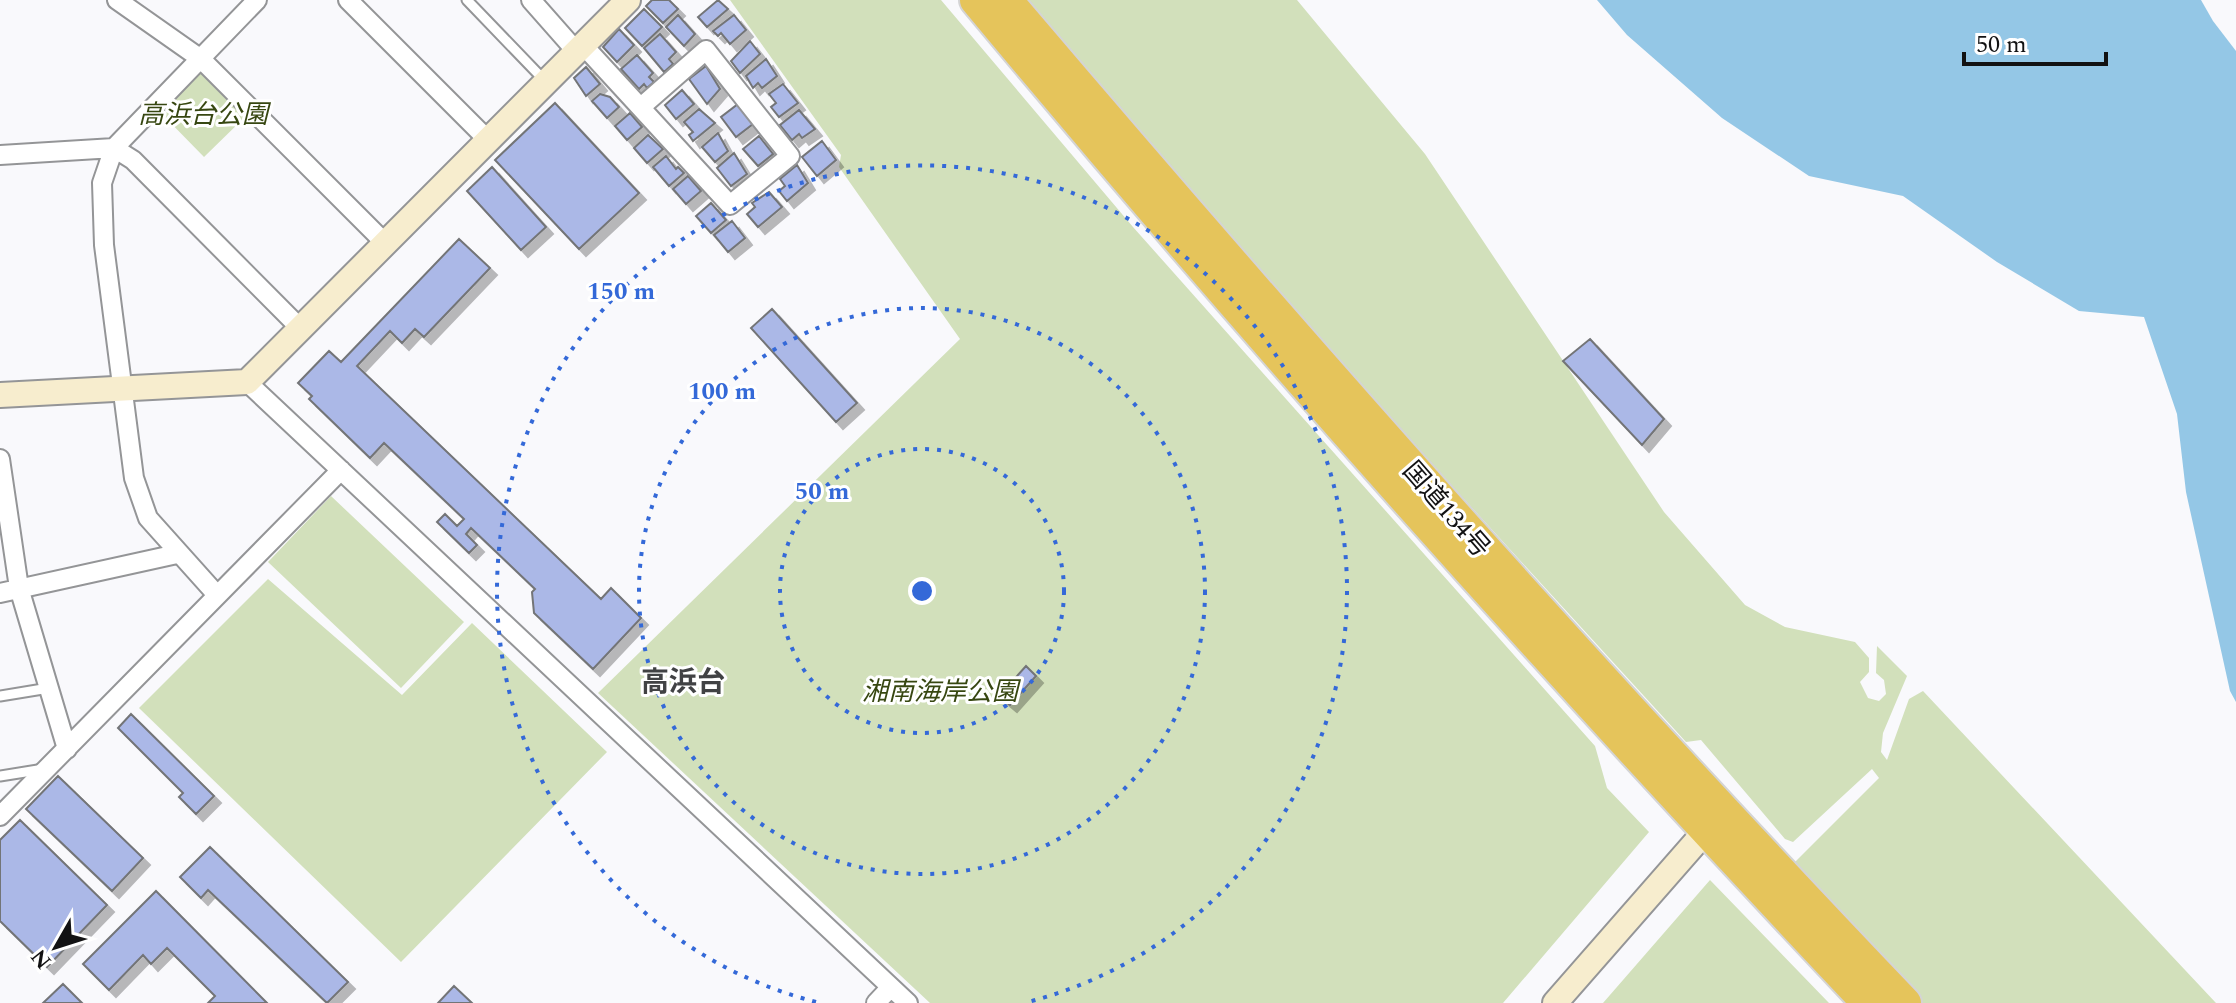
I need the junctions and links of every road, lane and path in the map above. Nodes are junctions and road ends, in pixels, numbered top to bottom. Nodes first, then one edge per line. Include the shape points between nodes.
1 (117, 0) edge
2 (257, 0) edge
3 (348, 0) edge
4 (467, 0) edge
5 (531, 0) edge
6 (628, 0) edge
7 (976, 0) edge
8 (1006, 0) edge
9 (580, 48) junction
10 (201, 59) junction
11 (546, 82) junction
12 (641, 107) junction
13 (488, 140) junction
14 (114, 148) junction
15 (0, 155) edge
16 (385, 243) junction
17 (299, 327) junction
18 (247, 382) junction
19 (122, 388) junction
20 (0, 395) edge
21 (0, 459) edge
22 (341, 470) junction
23 (177, 554) junction
24 (9, 590) edge
25 (217, 595) junction
26 (49, 688) junction
27 (0, 696) edge
28 (67, 749) junction
29 (49, 768) junction
30 (0, 776) edge
31 (0, 816) edge
32 (1714, 822) junction
33 (891, 987) junction
34 (876, 1003) edge
35 (908, 1003) edge
36 (1555, 1003) edge
37 (1868, 1003) edge
38 (1905, 1003) edge

1 - 10 street
2 - 10 street
3 - 13 street
4 - 11 lane
5 - 9 street
6 - 9 street
7 - 32 highway, 国道134号 via 1211,277
8 - 32 highway, 国道134号
9 - 11 street
9 - 12 street
10 - 14 street
10 - 16 street
11 - 13 street
12 - 12 street via 730,205 790,156 706,50
13 - 16 street
14 - 15 street
14 - 17 street via 133,160
14 - 19 street via 102,183 104,245
16 - 17 street
17 - 18 street
18 - 19 street
18 - 22 street
19 - 20 street
19 - 23 street via 134,478 148,518
21 - 24 street
22 - 25 street
22 - 33 street
23 - 24 street
23 - 25 street
24 - 26 street
25 - 28 street
26 - 27 lane
26 - 28 street
28 - 29 street
29 - 30 lane
29 - 31 street
32 - 36 street
32 - 37 highway, 国道134号
32 - 38 highway, 国道134号
33 - 34 street
33 - 35 street

